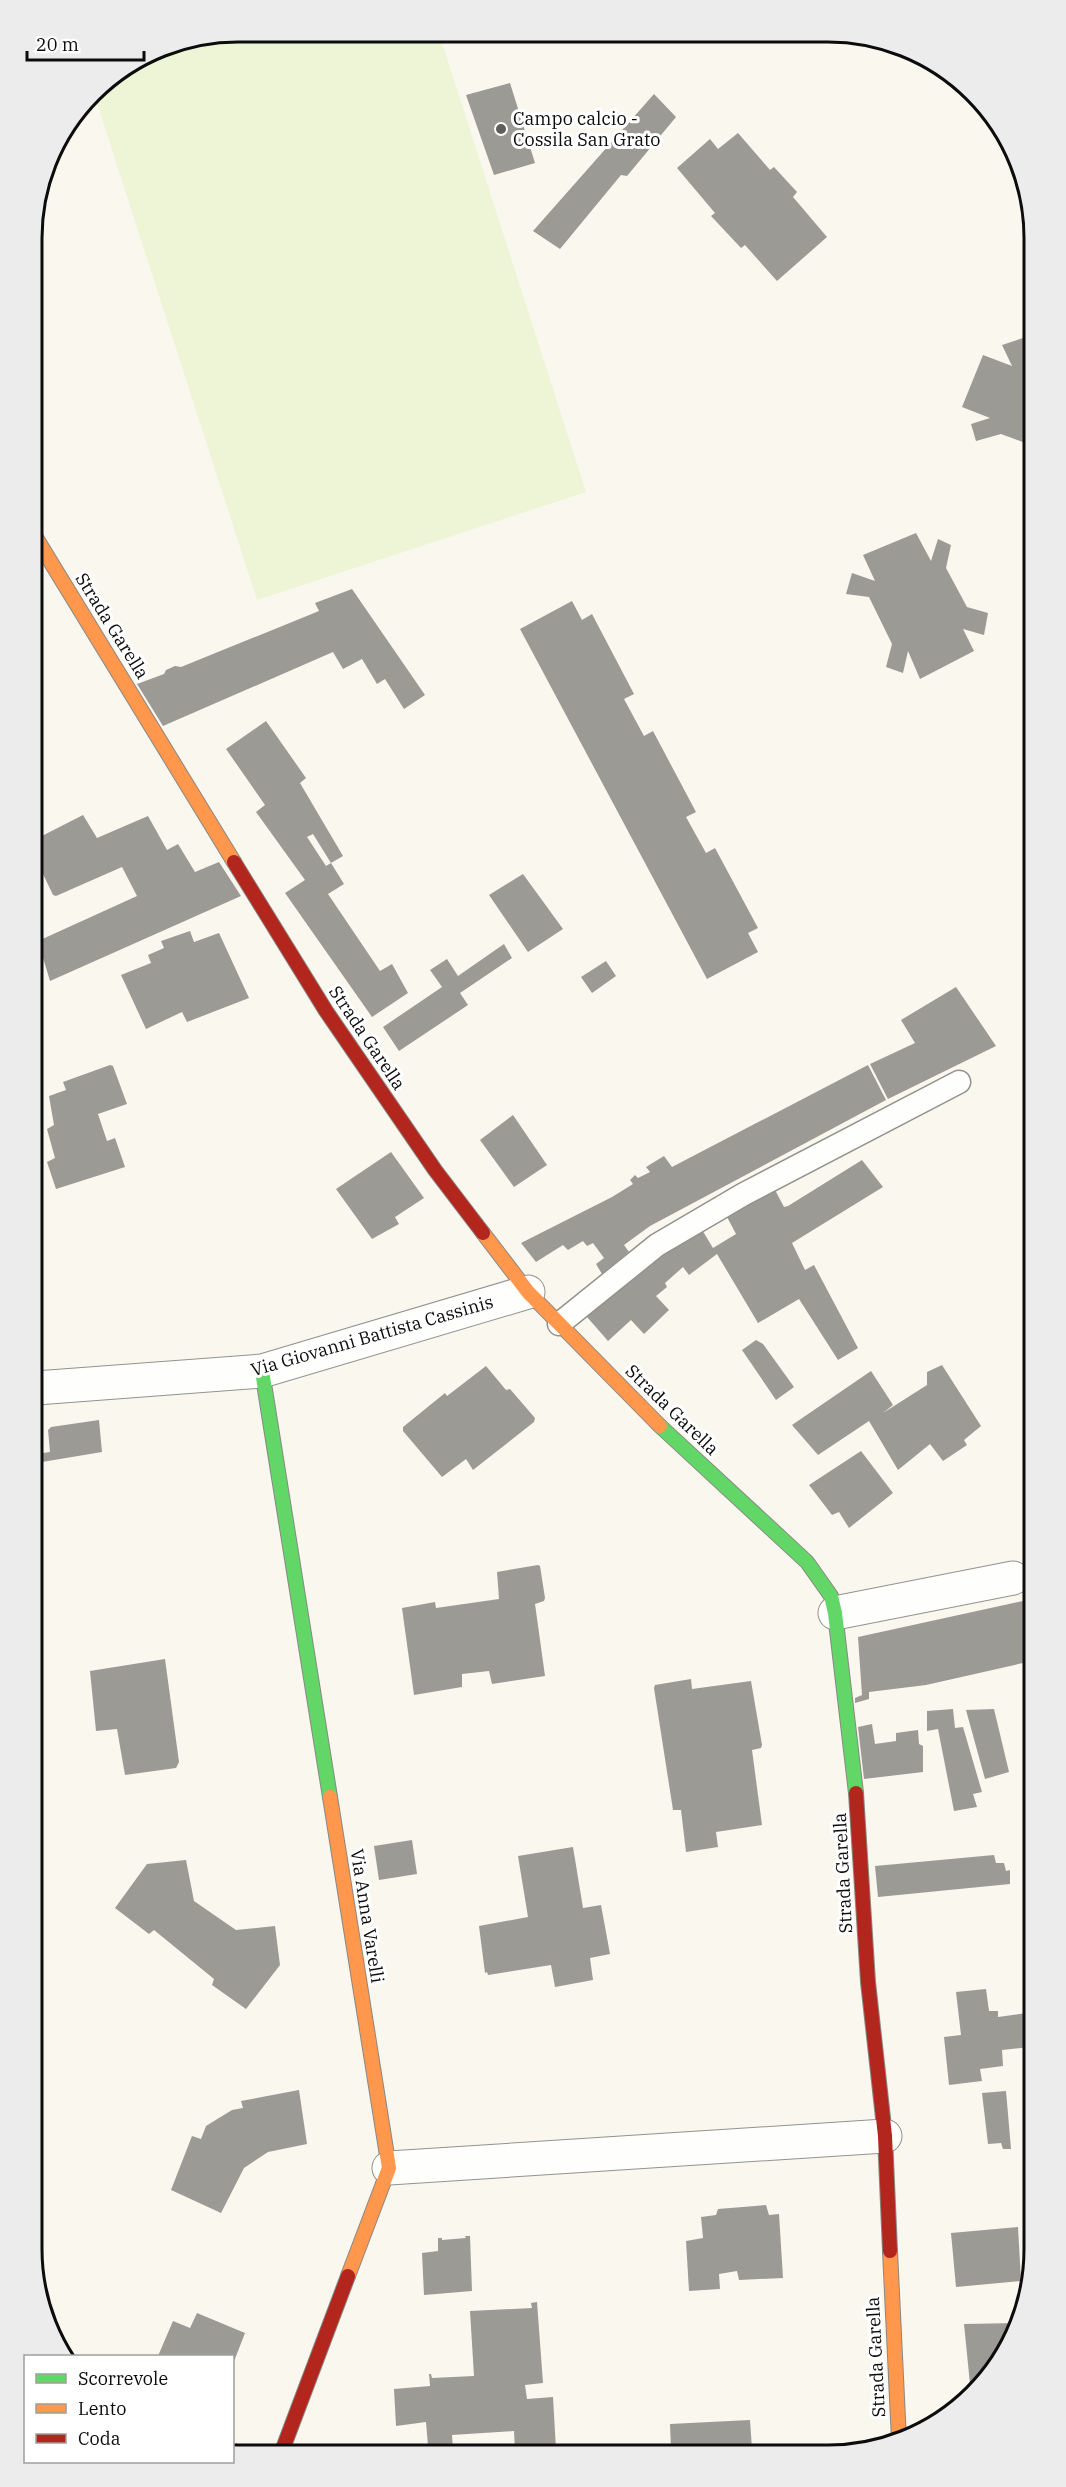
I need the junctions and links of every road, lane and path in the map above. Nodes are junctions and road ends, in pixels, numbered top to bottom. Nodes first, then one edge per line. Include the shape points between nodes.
1 (42, 548) edge
2 (959, 1082) dead end
3 (528, 1293) junction
4 (559, 1324) junction
5 (262, 1371) junction
6 (42, 1388) edge
7 (1013, 1578) dead end
8 (835, 1613) junction
9 (885, 2136) junction
10 (389, 2168) junction
11 (899, 2431) edge
12 (284, 2445) edge

1 - 3 street, Strada Garella via 326,1011 435,1170
2 - 4 lane via 744,1194 657,1245
3 - 4 street, Strada Garella
3 - 5 street, Via Giovanni Battista Cassinis
4 - 8 street, Strada Garella via 655,1421 807,1562 831,1596
5 - 6 street, Via Giovanni Battista Cassinis
5 - 10 street, Via Anna Varelli
7 - 8 street
8 - 9 street, Strada Garella via 858,1807 868,1982
9 - 10 street
9 - 11 street, Strada Garella
10 - 12 street, Via Anna Varelli

